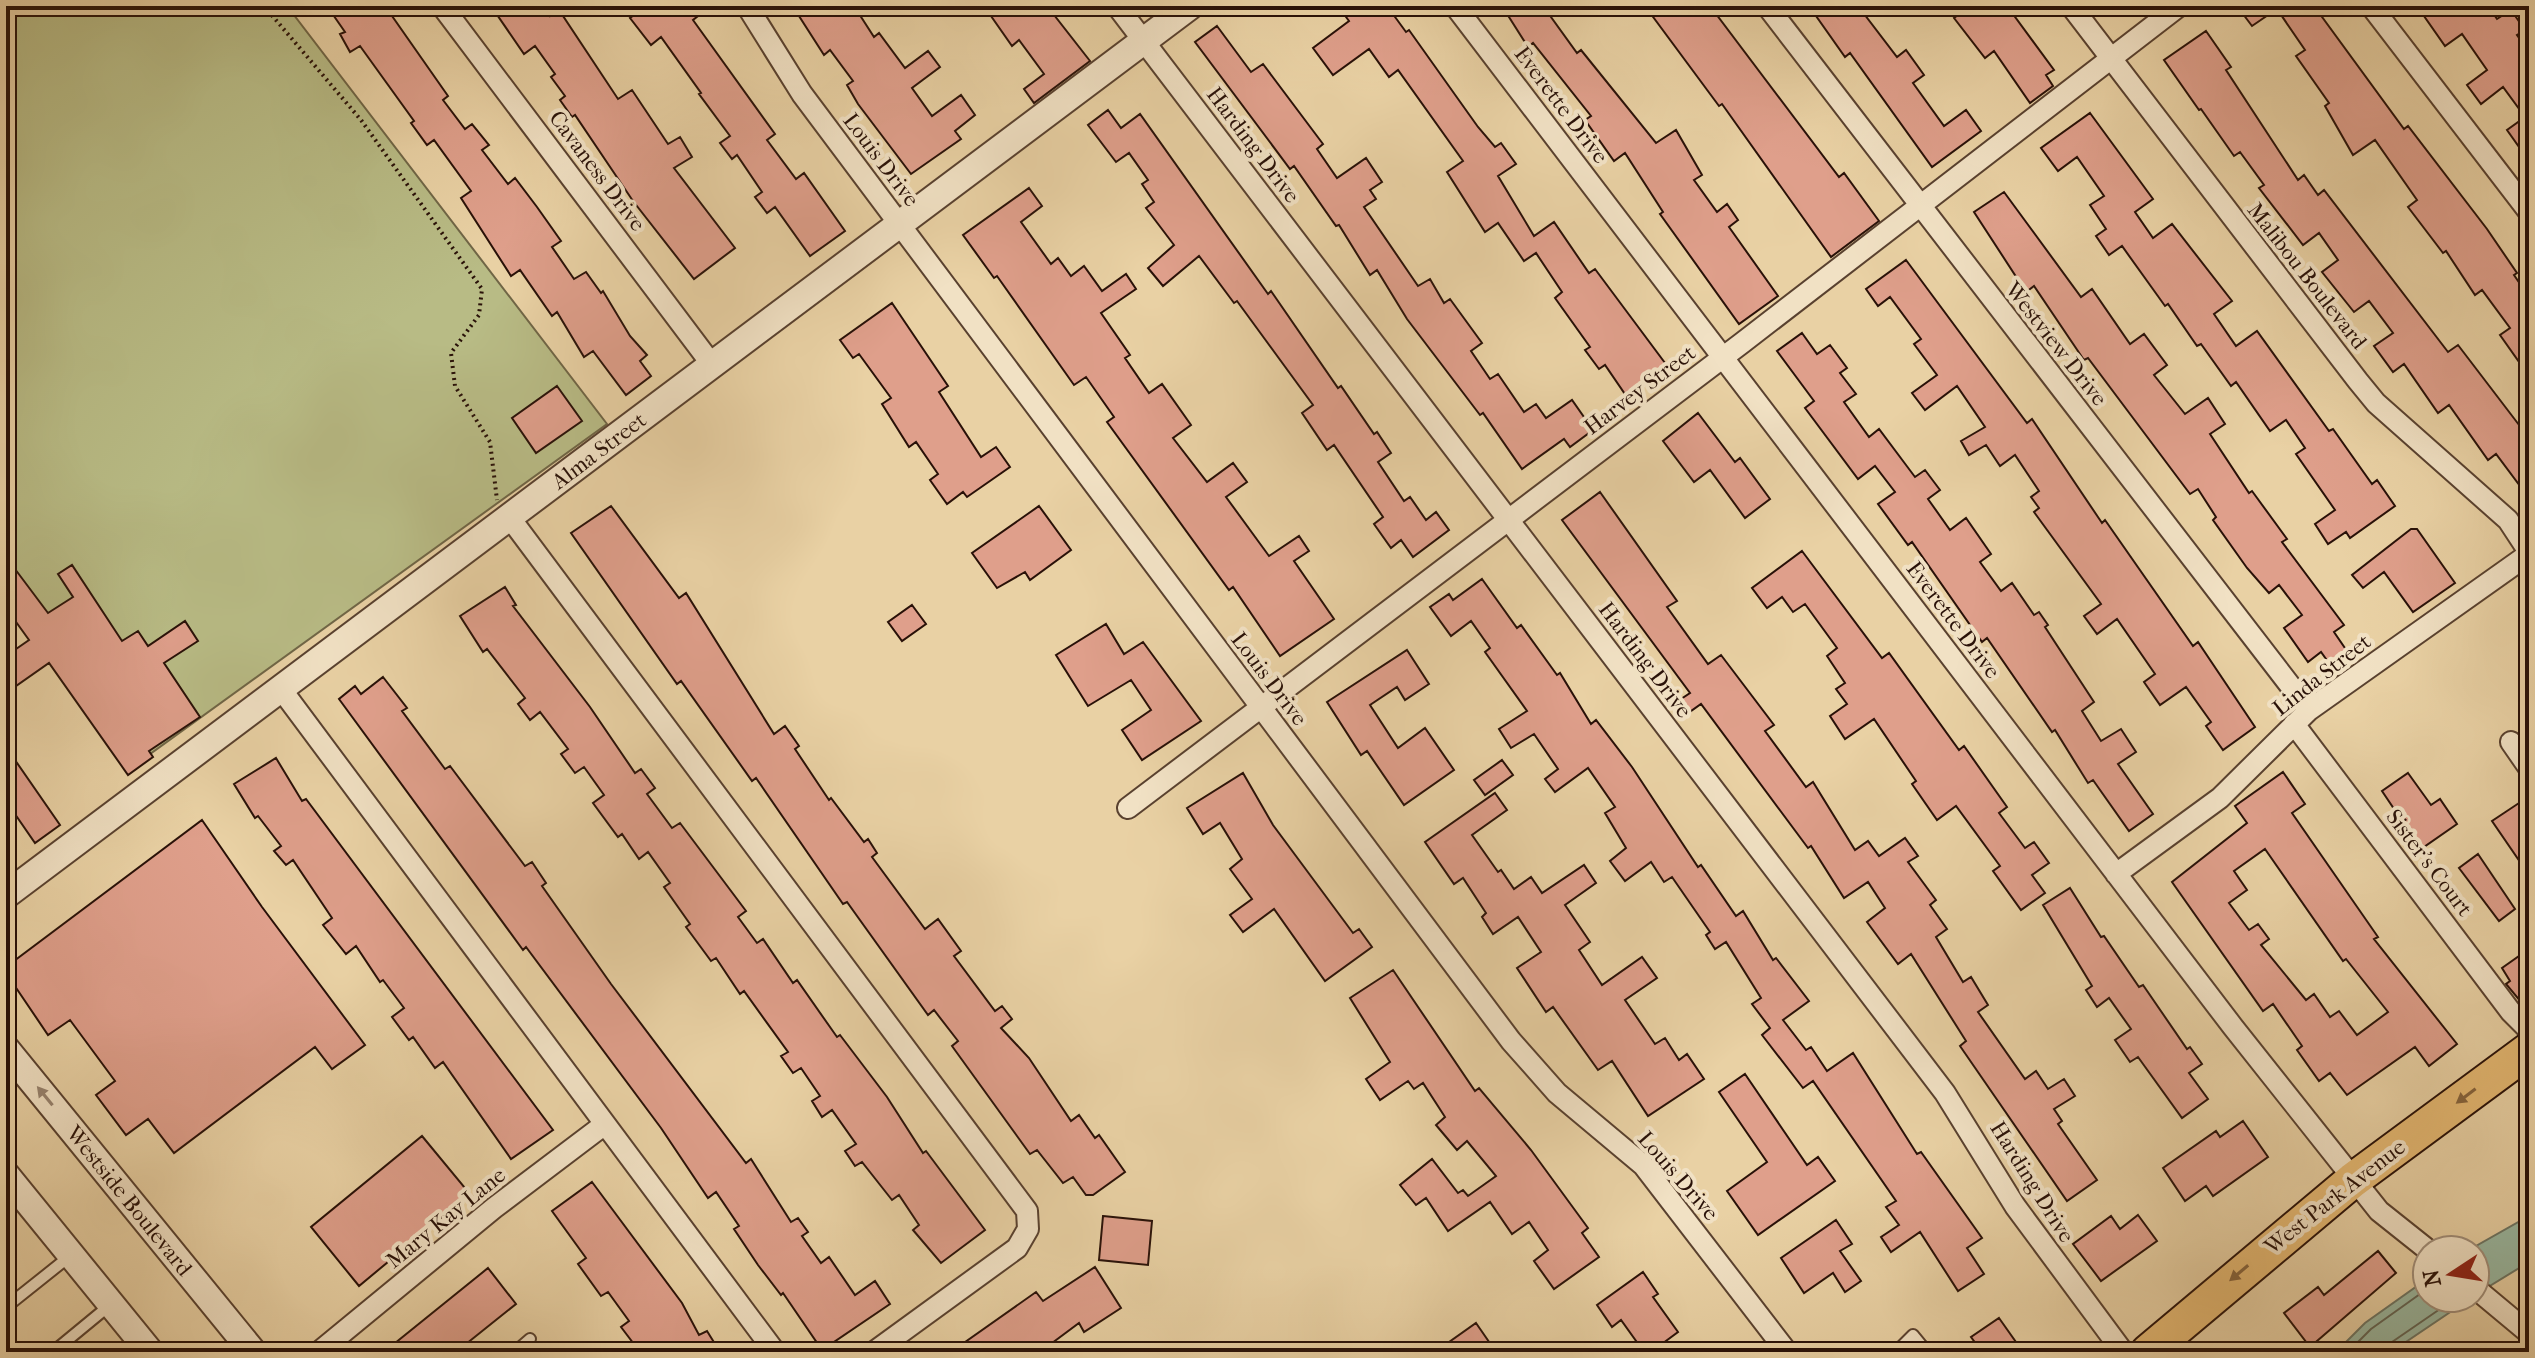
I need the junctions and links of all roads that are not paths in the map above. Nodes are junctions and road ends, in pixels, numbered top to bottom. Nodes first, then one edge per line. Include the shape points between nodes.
1 (442, 6) edge
2 (747, 6) edge
3 (1117, 6) edge
4 (1190, 6) edge
5 (1455, 6) edge
6 (1767, 6) edge
7 (2071, 6) edge
8 (2179, 6) edge
9 (2371, 6) edge
10 (1143, 41) junction
11 (2111, 57) junction
12 (1921, 204) junction
13 (2529, 212) edge
14 (900, 224) junction
15 (1723, 357) junction
16 (713, 366) junction
17 (510, 518) junction
18 (1508, 520) junction
19 (2529, 553) edge
20 (281, 689) junction
21 (1261, 708) junction
22 (2302, 717) junction
23 (2511, 742) dead end
24 (2529, 768) edge
25 (1128, 808) dead end
26 (2116, 874) junction
27 (6, 895) edge
28 (2529, 1030) edge
29 (6, 1049) edge
30 (2529, 1050) edge
31 (605, 1124) junction
32 (6, 1175) edge
33 (2353, 1180) junction
34 (2411, 1236) edge
35 (71, 1255) junction
36 (2491, 1301) edge
37 (111, 1304) junction
38 (6, 1307) edge
39 (2529, 1333) edge
40 (530, 1339) dead end
41 (53, 1352) edge
42 (150, 1352) edge
43 (253, 1352) edge
44 (319, 1352) edge
45 (515, 1352) edge
46 (775, 1352) edge
47 (874, 1352) edge
48 (1787, 1352) edge
49 (1896, 1352) edge
50 (1927, 1352) edge
51 (2123, 1352) edge
52 (2148, 1352) edge

1 - 16 street, Cavaness Drive
2 - 14 street, Louis Drive via 802,94
3 - 10 street, Harding Drive
4 - 10 street, Alma Street
5 - 15 street, Everette Drive
6 - 12 street, Westview Drive
7 - 11 street, Malibou Boulevard
8 - 11 street, Harvey Street
9 - 13 street
10 - 14 street, Alma Street
10 - 18 street, Harding Drive
11 - 12 street, Harvey Street
11 - 19 street, Malibou Boulevard via 2367,392 2508,520
12 - 15 street, Harvey Street
12 - 22 street, Westview Drive
14 - 16 street, Alma Street
14 - 21 street, Louis Drive
15 - 18 street, Harvey Street
15 - 26 street, Everette Drive
16 - 17 street, Alma Street
17 - 20 street, Alma Street
17 - 47 street via 1027,1211 1028,1229 1017,1248
18 - 21 street, Harvey Street
18 - 51 street, Harding Drive via 1945,1093 2015,1206
19 - 22 street, Linda Street
20 - 27 street, Alma Street
20 - 31 street
21 - 25 street, Harvey Street
21 - 48 street, Louis Drive via 1511,1041 1557,1093 1651,1174
22 - 26 street, Linda Street via 2220,798
22 - 28 street, Sister's Court via 2511,1012
23 - 24 street
26 - 33 street, Everette Drive
43 -> 29 street, Westside Boulevard
30 -> 33 main road, West Park Avenue
31 - 44 street, Mary Kay Lane
31 - 46 street
32 - 35 street
33 - 34 street, Everette Drive via 2379,1211
33 -> 52 main road, West Park Avenue
35 - 37 street
35 - 38 lane
36 - 39 street
37 - 41 lane
37 - 42 street
40 - 45 lane
49 - 50 lane via 1913,1335

